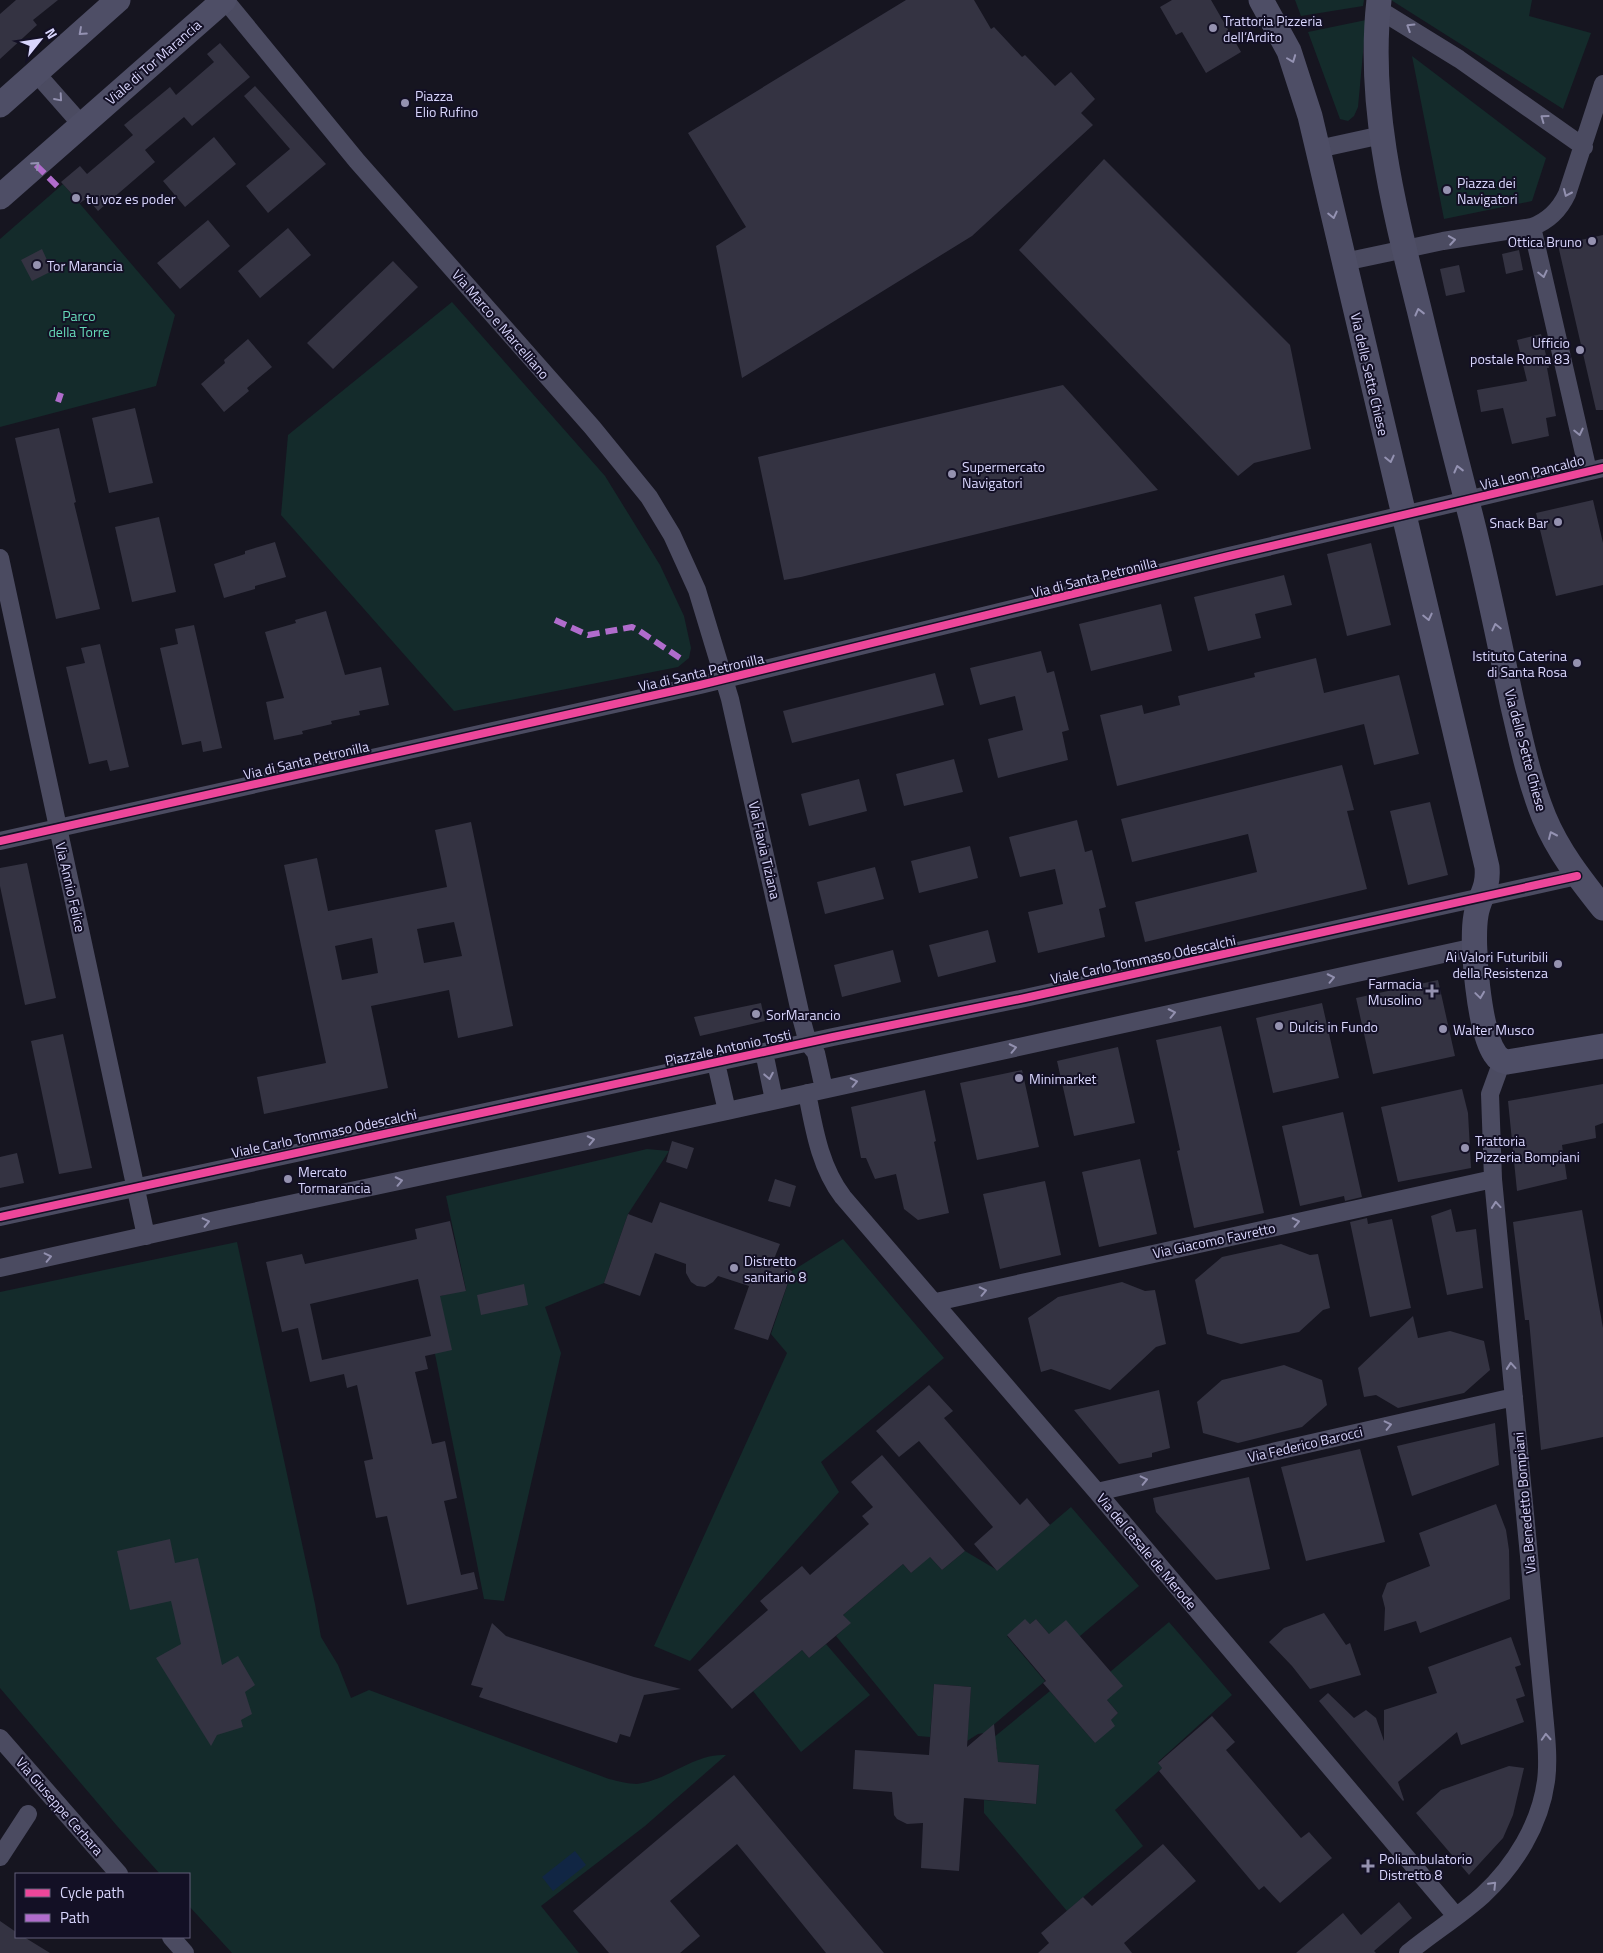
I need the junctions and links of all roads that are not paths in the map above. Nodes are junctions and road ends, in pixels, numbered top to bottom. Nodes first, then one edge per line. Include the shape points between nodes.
1 (118, 0) edge
2 (225, 0) edge
3 (1264, 3) edge
4 (1378, 5) edge
5 (36, 73) junction
6 (1603, 84) edge
7 (0, 105) edge
8 (81, 124) junction
9 (1382, 135) junction
10 (1584, 147) junction
11 (1318, 149) junction
12 (0, 197) edge
13 (1532, 227) junction
14 (1404, 249) junction
15 (1344, 262) junction
16 (1596, 470) edge
17 (1466, 501) junction
18 (1405, 516) junction
19 (0, 558) edge
20 (724, 679) junction
21 (58, 829) junction
22 (0, 842) edge
23 (1577, 876) junction
24 (1483, 898) junction
25 (1603, 908) edge
26 (1475, 946) junction
27 (802, 1021) joint
28 (808, 1043) junction
29 (1603, 1046) edge
30 (764, 1052) junction
31 (1502, 1061) junction
32 (716, 1063) junction
33 (653, 1076) joint
34 (815, 1091) junction
35 (774, 1100) junction
36 (727, 1111) junction
37 (1493, 1179) junction
38 (135, 1186) junction
39 (836, 1188) joint
40 (0, 1216) edge
41 (146, 1236) junction
42 (0, 1268) edge
43 (936, 1302) junction
44 (1514, 1397) junction
45 (1097, 1492) junction
46 (0, 1738) edge
47 (28, 1814) dead end
48 (0, 1857) edge
49 (118, 1873) edge
50 (1456, 1916) junction
51 (172, 1938) edge
52 (185, 1953) edge
53 (1408, 1953) edge

1 -> 5 main road
2 - 8 main road, Viale di Tor Marancia
2 - 20 street, Via Marco e Marcelliano via 358,161 592,427 649,497 690,572
3 -> 11 main road, Via delle Sette Chiese via 1297,72
4 - 9 main road, Via delle Sette Chiese via 1376,86
10 -> 4 street
5 - 7 main road
5 -> 8 street
6 - 10 street
12 -> 8 main road, Viale di Tor Marancia
9 - 11 street
9 - 14 main road, Via delle Sette Chiese
10 -> 13 street via 1564,200 1546,220
11 -> 15 main road, Via delle Sette Chiese
14 -> 13 street
13 -> 16 street
14 - 15 street
17 -> 14 main road, Via delle Sette Chiese
15 -> 18 main road, Via delle Sette Chiese
16 - 17 street, Via Leon Pancaldo
17 - 18 street
23 -> 17 main road, Via delle Sette Chiese via 1552,835 1529,772
18 - 20 street, Via di Santa Petronilla
18 -> 24 main road, Via delle Sette Chiese via 1487,867
19 - 21 street, Via Annio Felice
20 - 21 street, Via di Santa Petronilla
20 - 27 street, Via Flavia Tiziana via 738,729
21 - 22 street, Via di Santa Petronilla
21 - 38 street, Via Annio Felice
23 - 24 street, Viale Carlo Tommaso Odescalchi
23 - 25 main road, Via delle Sette Chiese
24 - 26 main road, Via delle Sette Chiese via 1476,916
24 - 28 street, Viale Carlo Tommaso Odescalchi
26 -> 31 main road, Via delle Sette Chiese via 1485,1030 1492,1049
34 -> 26 street
27 - 28 street, Piazzale Antonio Tosti
28 - 30 street, Piazzale Antonio Tosti
28 - 34 street, Piazzale Antonio Tosti via 816,1053
29 - 31 main road
30 - 32 street, Piazzale Antonio Tosti
30 -> 35 street, Piazzale Antonio Tosti
31 - 37 street, Via Benedetto Bompiani via 1490,1094
32 - 33 street, Piazzale Antonio Tosti
32 - 36 street, Piazzale Antonio Tosti
33 - 38 street, Viale Carlo Tommaso Odescalchi
34 - 35 street
34 - 39 street, Piazzale Antonio Tosti via 820,1153
35 - 36 street
41 -> 36 street
43 -> 37 street, Via Giacomo Favretto
44 -> 37 street, Via Benedetto Bompiani
38 - 40 street, Viale Carlo Tommaso Odescalchi
38 - 41 street
39 - 43 street, Via del Casale de Merode
42 -> 41 street
43 - 45 street, Via del Casale de Merode
45 -> 44 street, Via Federico Barocci
50 -> 44 street, Via Benedetto Bompiani via 1499,1879 1522,1847 1536,1820 1546,1780 1544,1712
45 - 50 street, Via del Casale de Merode
46 - 49 street, Via Giuseppe Cerbara
47 - 48 street
50 - 53 street, Via Benedetto Bompiani
51 - 52 street

